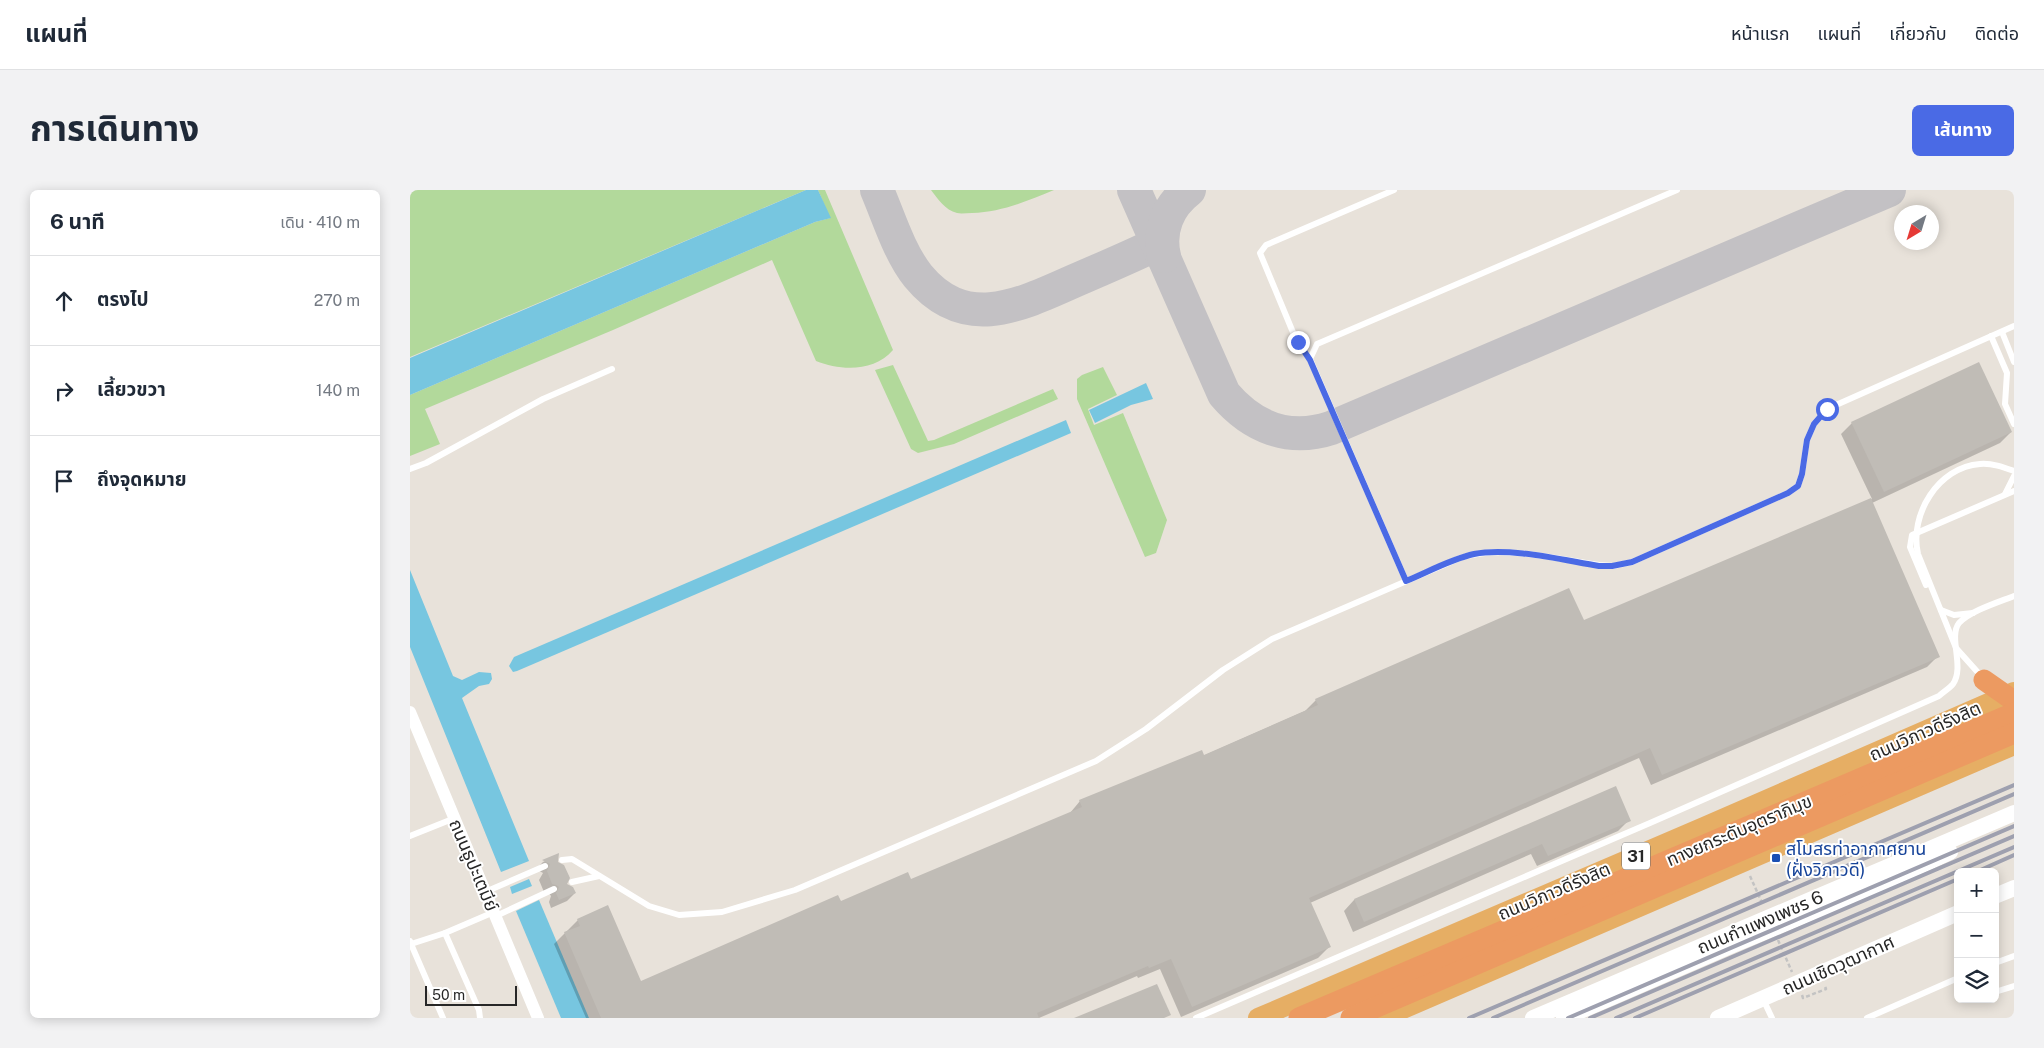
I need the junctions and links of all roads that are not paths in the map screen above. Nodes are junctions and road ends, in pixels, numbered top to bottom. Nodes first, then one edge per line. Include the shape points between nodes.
1 (1394, 190) edge
2 (1677, 190) edge
3 (2014, 326) edge
4 (2002, 332) junction
5 (1991, 336) junction
6 (1310, 360) junction
7 (2014, 362) edge
8 (612, 369) dead end
9 (2014, 424) edge
10 (410, 469) edge
11 (2014, 471) edge
12 (2014, 476) edge
13 (2014, 490) edge
14 (2005, 494) junction
15 (1406, 581) junction
16 (2014, 596) edge
17 (1974, 613) junction
18 (1984, 680) joint
19 (2014, 692) edge
20 (2014, 701) edge
21 (410, 712) edge
22 (2014, 713) edge
23 (2014, 732) edge
24 (2014, 745) edge
25 (2014, 813) edge
26 (450, 820) junction
27 (2014, 822) edge
28 (410, 836) edge
29 (562, 860) dead end
30 (545, 866) dead end
31 (599, 876) junction
32 (572, 882) dead end
33 (2014, 888) edge
34 (554, 889) dead end
35 (485, 892) junction
36 (1999, 894) edge
37 (491, 915) junction
38 (1954, 915) edge
39 (445, 933) junction
40 (411, 943) edge
41 (2014, 956) edge
42 (1999, 962) edge
43 (1954, 980) edge
44 (2014, 986) edge
45 (1999, 991) edge
46 (1766, 1004) junction
47 (443, 1018) edge
48 (480, 1018) edge
49 (538, 1018) edge
50 (1196, 1018) edge
51 (1258, 1018) edge
52 (1299, 1018) edge
53 (1351, 1018) edge
54 (1382, 1018) edge
55 (1533, 1018) edge
56 (1564, 1018) edge
57 (1718, 1018) edge
58 (1772, 1018) edge
59 (1867, 1018) edge

1 - 6 lane via 1266,245 1260,251 1298,342
2 - 6 lane via 1317,344
3 - 4 lane
4 - 5 lane
4 - 7 lane
5 - 9 lane via 2007,373 2005,404
5 - 15 lane via 1827,409 1814,424 1807,440 1798,486 1632,562 1599,566 1507,552 1482,553 1460,558
6 - 15 lane
8 - 10 lane via 543,399
11 - 18 lane via 1979,464 1955,472 1934,490 1920,516 1916,532 1918,554 1956,648
12 - 14 lane
13 - 14 lane
14 - 17 lane via 1912,535 1910,547 1936,606 1947,614
15 - 31 lane via 1272,639 1223,670 1104,757 795,890 722,912 680,915 649,906
16 - 17 lane
17 - 50 lane via 1956,629 1957,672 1953,684 1938,696
18 - 20 highway
19 - 51 highway, ถนนวิภาวดีรังสิต / 31
21 - 26 street, ถนนธูปะเตมีย์
22 - 52 highway, ทางยกระดับอุตราภิมุข / 31
23 - 53 highway, ทางยกระดับอุตราภิมุข / 31
24 - 54 highway
25 - 55 main road, ถนนกำแพงเพชร 6
26 - 28 lane
26 - 35 street, ถนนธูปะเตมีย์
27 - 56 main road, ถนนกำแพงเพชร 6 via 1881,884
29 - 31 lane via 572,859
30 - 35 lane
31 - 32 lane
33 - 36 main road
34 - 37 lane
35 - 37 street, ถนนธูปะเตมีย์
37 - 39 lane
37 - 49 street, ถนนธูปะเตมีย์
38 - 46 main road, ถนนเชิดวุฒากาศ
39 - 40 lane
39 - 48 lane
40 - 47 lane
41 - 42 lane
43 - 59 lane
44 - 45 lane
46 - 57 main road, ถนนเชิดวุฒากาศ
46 - 58 lane

